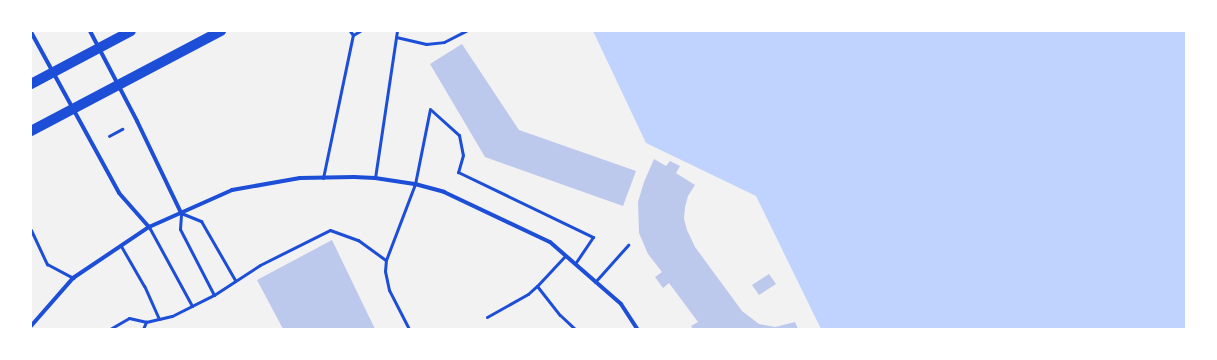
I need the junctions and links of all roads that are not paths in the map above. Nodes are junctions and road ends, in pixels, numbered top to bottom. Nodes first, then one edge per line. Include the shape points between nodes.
1 (90, 31) edge
2 (131, 31) edge
3 (221, 31) edge
4 (350, 31) edge
5 (360, 31) edge
6 (397, 31) edge
7 (466, 31) edge
8 (31, 32) edge
9 (353, 35) junction
10 (396, 37) junction
11 (99, 48) junction
12 (54, 72) junction
13 (31, 84) edge
14 (118, 85) junction
15 (73, 109) junction
16 (31, 131) edge
17 (323, 178) junction
18 (375, 178) junction
19 (414, 184) junction
20 (181, 213) junction
21 (149, 227) junction
22 (31, 230) edge
23 (628, 245) dead end
24 (121, 246) junction
25 (565, 256) junction
26 (386, 260) junction
27 (575, 264) junction
28 (73, 278) junction
29 (234, 280) junction
30 (595, 282) junction
31 (537, 286) junction
32 (214, 295) junction
33 (192, 306) junction
34 (487, 316) dead end
35 (160, 319) junction
36 (146, 322) junction
37 (31, 326) edge
38 (110, 329) edge
39 (143, 329) edge
40 (409, 329) edge
41 (575, 329) edge
42 (637, 329) edge

1 - 11 street
2 - 11 main road
3 - 14 main road
4 - 9 lane
5 - 9 lane
6 - 10 lane
7 - 10 lane via 444,42 426,44
8 - 12 street
9 - 17 lane
10 - 18 lane
11 - 12 main road
11 - 14 street
12 - 13 main road
12 - 15 street
14 - 15 main road
14 - 20 street
15 - 16 main road
15 - 21 street via 118,192
17 - 18 street
17 - 20 street via 300,178 232,190
18 - 19 street
19 - 25 street via 444,192 550,242
19 - 26 lane
19 - 27 lane via 430,109 459,135 463,155 458,172 593,237
20 - 21 street
20 - 29 lane via 201,221
20 - 32 lane via 180,229
21 - 24 street
21 - 33 lane
22 - 28 lane via 47,264
23 - 30 lane
24 - 28 street
24 - 35 lane
25 - 27 street
25 - 31 lane
26 - 29 lane via 358,240 330,230
26 - 40 lane via 385,271 389,290
27 - 30 street
28 - 37 street
29 - 32 lane
30 - 42 street via 621,304
31 - 34 lane via 528,294
31 - 41 lane
32 - 33 lane
33 - 35 lane
35 - 36 lane
36 - 38 lane via 129,318
36 - 39 lane

